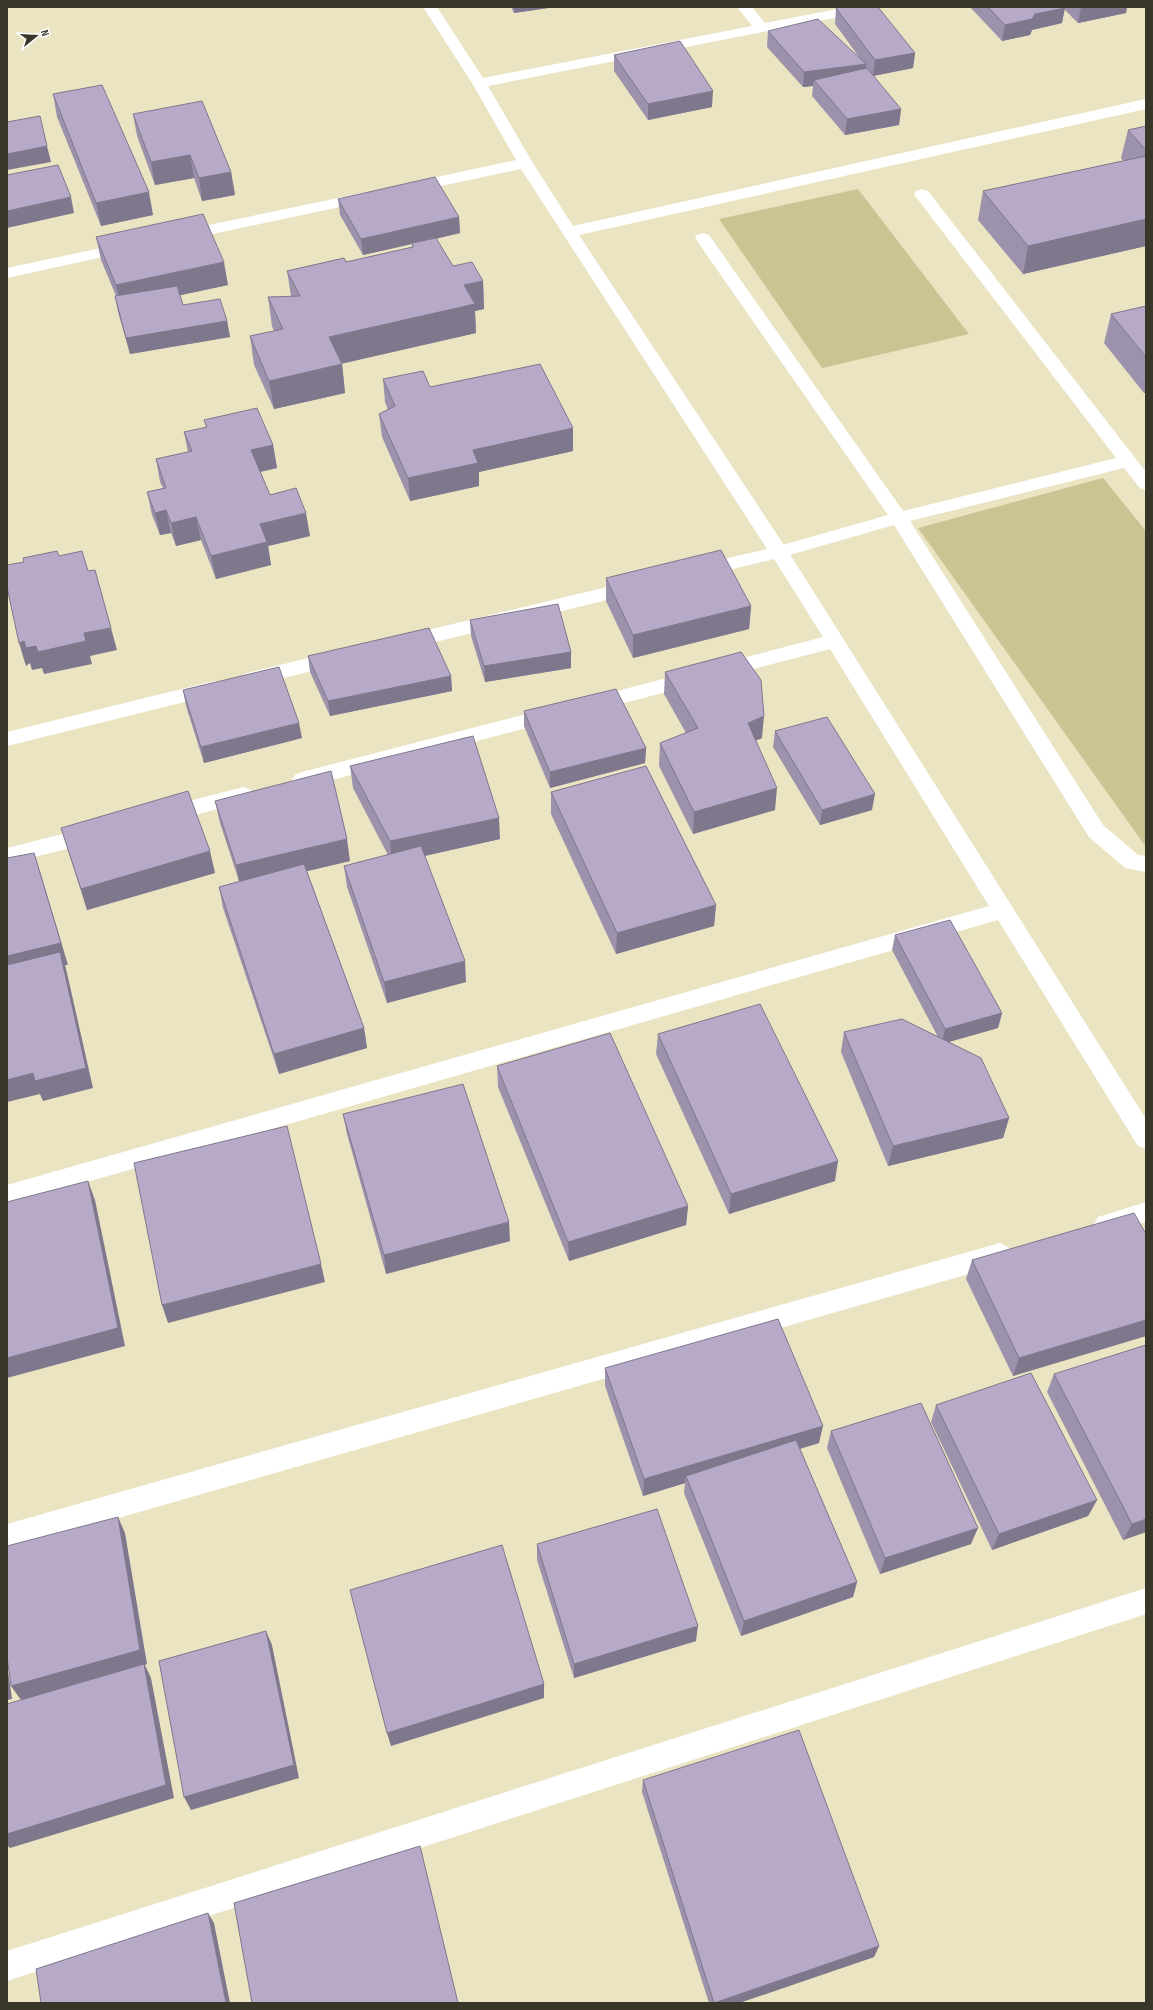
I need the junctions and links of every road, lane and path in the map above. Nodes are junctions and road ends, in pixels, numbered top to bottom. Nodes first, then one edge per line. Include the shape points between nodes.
1 (430, 7) edge
2 (744, 7) edge
3 (870, 7) edge
4 (762, 29) junction
5 (479, 83) junction
6 (1146, 104) edge
7 (525, 163) junction
8 (394, 191) edge
9 (378, 194) edge
10 (922, 194) dead end
11 (569, 232) junction
12 (703, 238) dead end
13 (7, 273) edge
14 (1128, 461) junction
15 (1146, 484) edge
16 (899, 518) junction
17 (779, 552) junction
18 (686, 574) edge
19 (655, 582) edge
20 (835, 641) junction
21 (385, 647) edge
22 (354, 654) edge
23 (7, 738) edge
24 (286, 784) edge
25 (262, 790) edge
26 (146, 820) edge
27 (115, 828) edge
28 (7, 856) edge
29 (1146, 864) edge
30 (1002, 910) junction
31 (1146, 1139) edge
32 (7, 1195) edge
33 (1146, 1212) edge
34 (1085, 1230) edge
35 (1024, 1247) edge
36 (7, 1538) edge
37 (1146, 1601) edge
38 (7, 1966) edge

1 - 5 street
2 - 4 street
3 - 4 street
4 - 5 street
5 - 7 street
6 - 11 street
7 - 8 street
7 - 11 street
9 - 13 street
10 - 14 street
11 - 17 street
12 - 16 street
14 - 15 street
14 - 16 street
16 - 17 street
16 - 29 street via 1096,831 1132,862
17 - 18 street
17 - 20 street
19 - 21 street
20 - 24 street
20 - 30 street
22 - 23 street
25 - 26 street
27 - 28 street
30 - 31 street
30 - 32 street
33 - 34 street
35 - 36 street
37 - 38 street

